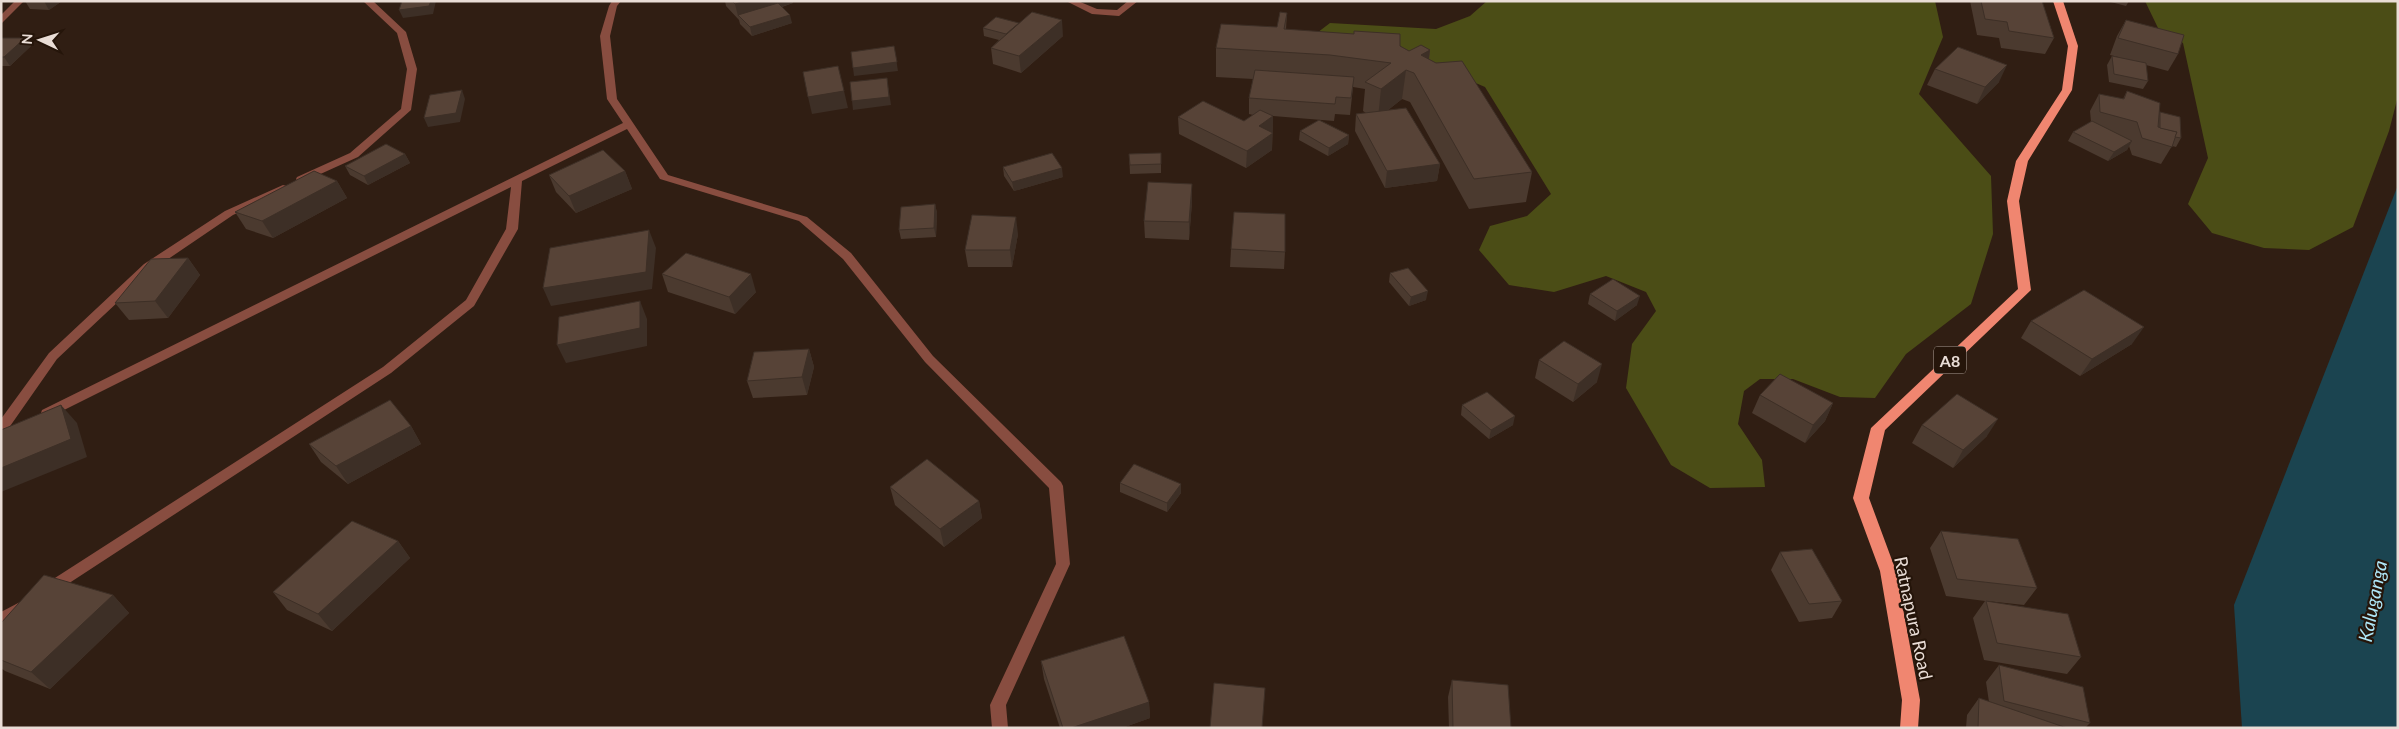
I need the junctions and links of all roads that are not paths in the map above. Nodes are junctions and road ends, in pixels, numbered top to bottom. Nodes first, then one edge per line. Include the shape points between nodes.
1 (20, 1) edge
2 (368, 1) edge
3 (617, 1) edge
4 (1070, 1) edge
5 (1134, 1) edge
6 (2058, 1) edge
7 (1, 21) edge
8 (628, 125) junction
9 (517, 179) junction
10 (33, 420) edge
11 (1, 429) edge
12 (15, 429) edge
13 (1, 434) edge
14 (1, 620) edge
15 (1000, 728) edge
16 (1909, 728) edge

1 - 7 street
2 - 11 street via 402,32 412,69 406,110 354,155 229,214 148,267 53,356
3 - 8 street via 605,36 612,99
4 - 5 street via 1095,12 1119,13
6 - 16 highway, Ratnapura Road / A8 via 2073,46 2067,90 2022,161 2013,201 2025,290 1878,428 1861,498 1888,570 1912,700
8 - 9 street
8 - 15 street via 664,178 803,219 847,256 929,359 1056,486 1063,564 998,705
9 - 10 street
9 - 14 street via 512,228 470,303 387,370
12 - 13 street

